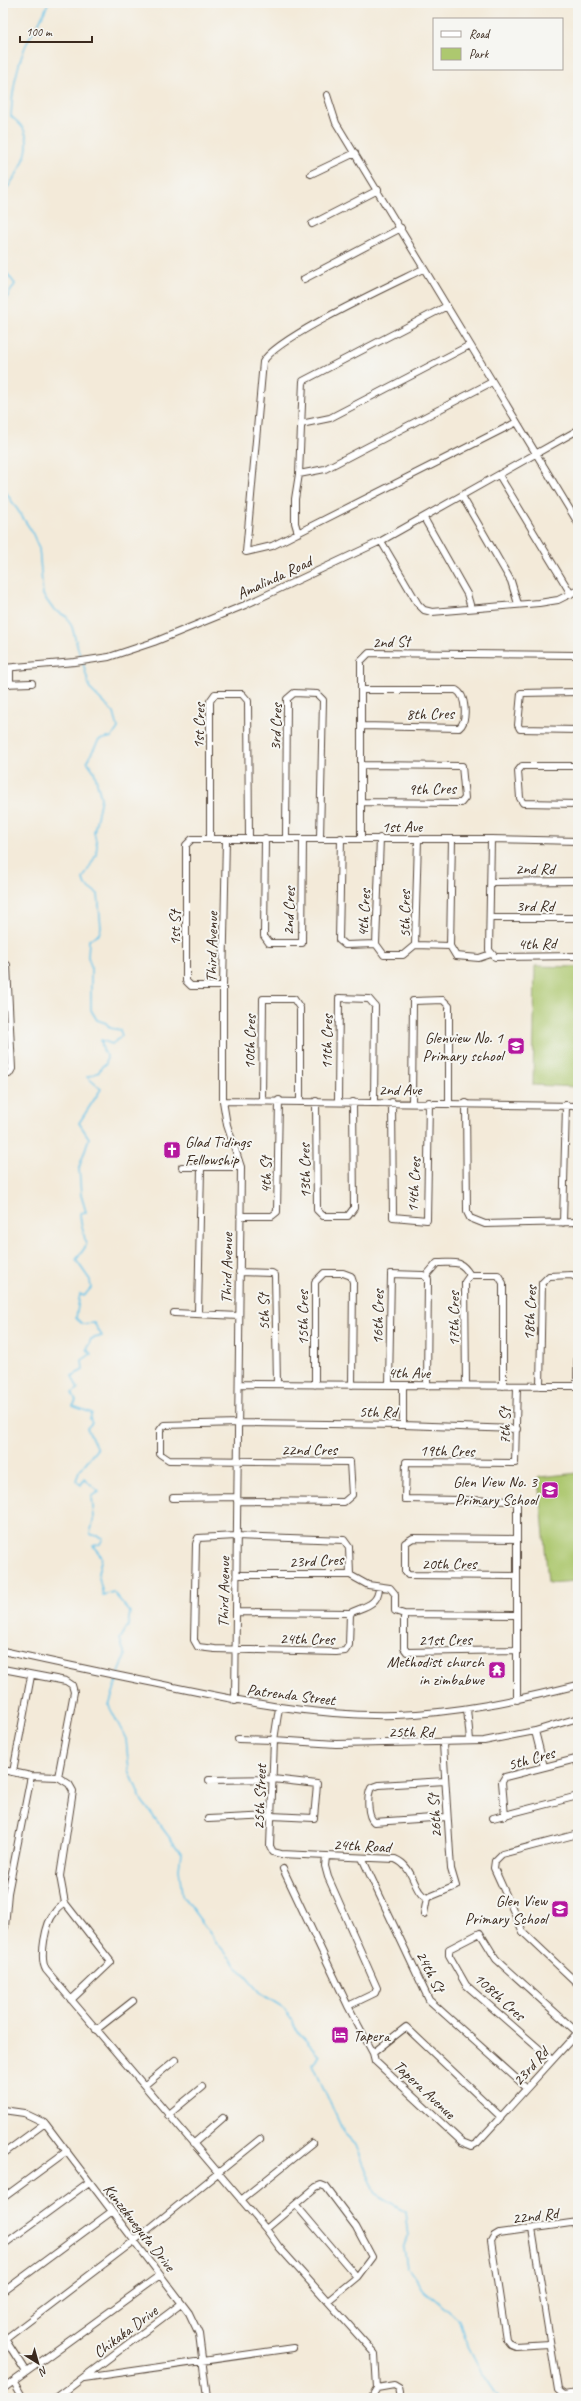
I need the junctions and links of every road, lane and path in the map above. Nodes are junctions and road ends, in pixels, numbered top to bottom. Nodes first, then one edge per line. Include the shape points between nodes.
1 (327, 94) dead end
2 (355, 153) junction
3 (311, 174) dead end
4 (378, 190) junction
5 (312, 224) dead end
6 (401, 228) junction
7 (423, 269) junction
8 (304, 279) dead end
9 (446, 306) junction
10 (470, 345) junction
11 (492, 382) junction
12 (517, 422) junction
13 (301, 424) junction
14 (578, 430) edge
15 (536, 454) junction
16 (299, 474) junction
17 (500, 475) junction
18 (462, 496) junction
19 (424, 518) junction
20 (578, 523) edge
21 (298, 533) junction
22 (381, 541) junction
23 (578, 590) edge
24 (571, 594) junction
25 (518, 604) junction
26 (471, 608) junction
27 (578, 655) edge
28 (3, 668) edge
29 (10, 668) junction
30 (32, 683) dead end
31 (3, 684) edge
32 (10, 684) junction
33 (362, 690) junction
34 (578, 692) edge
35 (362, 726) junction
36 (578, 730) edge
37 (362, 764) junction
38 (578, 766) edge
39 (361, 802) junction
40 (578, 804) edge
41 (210, 838) junction
42 (248, 838) junction
43 (265, 838) junction
44 (286, 838) junction
45 (303, 838) junction
46 (320, 838) junction
47 (341, 838) junction
48 (361, 838) junction
49 (380, 838) junction
50 (192, 839) joint
51 (226, 839) junction
52 (418, 839) junction
53 (452, 839) junction
54 (491, 839) junction
55 (578, 841) edge
56 (578, 881) edge
57 (491, 882) junction
58 (491, 918) junction
59 (578, 918) edge
60 (376, 944) junction
61 (415, 945) junction
62 (450, 946) junction
63 (493, 956) junction
64 (578, 956) edge
65 (3, 966) edge
66 (223, 986) junction
67 (3, 1075) edge
68 (262, 1100) junction
69 (279, 1100) junction
70 (300, 1100) junction
71 (223, 1101) junction
72 (316, 1101) junction
73 (338, 1101) junction
74 (353, 1102) junction
75 (374, 1102) junction
76 (392, 1102) junction
77 (412, 1102) junction
78 (429, 1102) junction
79 (449, 1102) junction
80 (466, 1103) junction
81 (566, 1106) junction
82 (578, 1106) edge
83 (182, 1166) dead end
84 (241, 1167) junction
85 (201, 1168) junction
86 (240, 1216) junction
87 (578, 1222) edge
88 (563, 1223) junction
89 (239, 1272) junction
90 (470, 1275) junction
91 (426, 1276) junction
92 (578, 1277) edge
93 (174, 1313) dead end
94 (198, 1313) junction
95 (239, 1316) junction
96 (578, 1327) edge
97 (240, 1384) junction
98 (277, 1384) junction
99 (315, 1385) junction
100 (352, 1385) junction
101 (389, 1385) junction
102 (466, 1385) junction
103 (403, 1386) junction
104 (427, 1386) junction
105 (503, 1386) junction
106 (517, 1386) junction
107 (540, 1386) junction
108 (577, 1386) edge
109 (239, 1423) junction
110 (403, 1425) junction
111 (517, 1429) junction
112 (237, 1461) junction
113 (512, 1464) joint
114 (173, 1498) dead end
115 (237, 1499) junction
116 (236, 1536) junction
117 (517, 1539) junction
118 (238, 1575) junction
119 (350, 1575) junction
120 (517, 1576) junction
121 (379, 1588) junction
122 (237, 1612) junction
123 (350, 1613) junction
124 (404, 1614) junction
125 (517, 1615) junction
126 (236, 1649) junction
127 (516, 1650) junction
128 (3, 1652) edge
129 (3, 1669) edge
130 (31, 1676) junction
131 (578, 1685) edge
132 (517, 1700) junction
133 (235, 1701) junction
134 (279, 1708) junction
135 (467, 1710) junction
136 (578, 1718) edge
137 (535, 1731) junction
138 (238, 1738) dead end
139 (274, 1740) junction
140 (470, 1740) junction
141 (443, 1744) junction
142 (578, 1764) edge
143 (544, 1766) junction
144 (3, 1770) edge
145 (13, 1772) junction
146 (31, 1776) junction
147 (58, 1777) junction
148 (273, 1779) junction
149 (209, 1780) dead end
150 (444, 1781) junction
151 (578, 1796) edge
152 (271, 1816) junction
153 (505, 1816) junction
154 (447, 1817) junction
155 (208, 1818) dead end
156 (493, 1818) dead end
157 (578, 1834) edge
158 (276, 1853) joint
159 (326, 1856) junction
160 (362, 1858) junction
161 (283, 1869) dead end
162 (5, 1892) edge
163 (427, 1898) junction
164 (65, 1903) junction
165 (424, 1914) dead end
166 (5, 1927) dead end
167 (578, 1984) edge
168 (71, 2000) junction
169 (133, 2001) dead end
170 (348, 2006) junction
171 (96, 2030) junction
172 (578, 2032) edge
173 (374, 2053) junction
174 (175, 2060) dead end
175 (552, 2060) junction
176 (145, 2085) junction
177 (202, 2087) dead end
178 (527, 2088) junction
179 (3, 2110) edge
180 (168, 2114) junction
181 (501, 2117) junction
182 (223, 2118) dead end
183 (45, 2123) junction
184 (260, 2139) dead end
185 (312, 2143) dead end
186 (193, 2144) junction
187 (67, 2151) junction
188 (3, 2154) edge
189 (217, 2172) junction
190 (89, 2182) junction
191 (3, 2198) edge
192 (241, 2200) junction
193 (296, 2205) junction
194 (111, 2212) junction
195 (577, 2223) edge
196 (266, 2228) junction
197 (532, 2229) junction
198 (134, 2240) junction
199 (578, 2241) edge
200 (3, 2245) edge
201 (160, 2275) junction
202 (357, 2277) junction
203 (3, 2292) edge
204 (329, 2300) junction
205 (181, 2304) junction
206 (4, 2340) edge
207 (549, 2344) junction
208 (293, 2348) dead end
209 (202, 2362) junction
210 (26, 2372) junction
211 (84, 2378) junction
212 (14, 2382) junction
213 (377, 2388) junction
214 (3, 2389) edge
215 (578, 2393) edge
216 (23, 2398) edge
217 (56, 2398) edge
218 (207, 2398) edge
219 (371, 2398) edge
220 (400, 2398) edge

1 - 2 street via 336,123
2 - 3 street
2 - 4 street
4 - 5 street
4 - 6 street
6 - 7 street
6 - 8 street
7 - 9 street
7 - 21 street via 292,336 266,356 263,362 246,552 272,546
9 - 10 street
9 - 13 street via 303,382
10 - 11 street
10 - 13 street via 330,418
11 - 12 street
11 - 16 street via 325,469
12 - 15 street
12 - 21 street
13 - 16 street
14 - 15 street, Amalinda Road
15 - 17 street, Amalinda Road
15 - 20 street
16 - 21 street via 295,512
17 - 18 street, Amalinda Road
17 - 24 street
18 - 19 street, Amalinda Road
18 - 25 street via 511,581
19 - 22 street, Amalinda Road
19 - 26 street via 467,594
22 - 26 street via 424,610 432,612
22 - 29 street, Amalinda Road via 245,605 124,653 84,661
23 - 24 street
24 - 25 street via 552,601
25 - 26 street
27 - 33 street, 2nd St via 369,653 362,661
28 - 29 street, Amalinda Road
29 - 32 street
30 - 32 street
31 - 32 street
33 - 35 street, 2nd St
33 - 35 street, 8th Cres via 456,690 461,692 464,698 464,721 458,728
34 - 36 street via 521,693 518,725 520,729
35 - 37 street, 2nd St
37 - 39 street, 2nd St
37 - 39 street, 9th Cres via 462,766 465,798 461,803
38 - 40 street via 522,766 518,771 520,798 524,803
39 - 48 street, 2nd St
41 - 42 street, 1st Cres via 210,701 215,694 242,694 248,701
41 - 50 street, 1st Ave
41 - 51 street, 1st Ave
42 - 43 street, 1st Ave
42 - 51 street, 1st Ave
43 - 44 street, 1st Ave
43 - 45 street, 2nd Cres via 264,936 269,943 302,943
44 - 45 street, 1st Ave
44 - 46 street, 3rd Cres via 287,699 294,693 317,694 323,700
45 - 46 street, 1st Ave
46 - 47 street, 1st Ave
47 - 48 street, 1st Ave
47 - 60 street, 4th Cres via 339,940 345,945
48 - 49 street, 1st Ave
49 - 52 street, 1st Ave
49 - 60 street, 4th Cres
50 - 66 street, 1st St via 186,845 186,981 191,986
51 - 66 street, Third Avenue
52 - 53 street, 1st Ave
52 - 61 street, 5th Cres
53 - 54 street, 1st Ave
53 - 62 street
54 - 55 street, 1st Ave
54 - 57 street
56 - 57 street, 2nd Rd
57 - 58 street
58 - 59 street, 3rd Rd
58 - 63 street via 489,950
60 - 61 street via 384,955 403,955
61 - 62 street, 5th Cres
62 - 63 street, 4th Rd via 456,956
63 - 64 street, 4th Rd
65 - 67 street via 7,965 12,1068 9,1074
66 - 71 street, Third Avenue
68 - 69 street, 2nd Ave
68 - 70 street, 10th Cres via 263,999 294,999 300,1008
68 - 71 street, 2nd Ave
69 - 70 street, 2nd Ave
69 - 86 street, 4th St via 277,1212 272,1216
70 - 72 street, 2nd Ave
71 - 84 street, Third Avenue via 227,1125
72 - 73 street, 2nd Ave
72 - 74 street, 13th Cres via 317,1210 323,1216 348,1216 354,1208
73 - 74 street, 2nd Ave
73 - 75 street, 11th Cres via 339,998 369,999 375,1006
74 - 75 street, 2nd Ave
75 - 76 street, 2nd Ave
76 - 77 street, 2nd Ave
76 - 78 street, 14th Cres via 394,1217 428,1220
77 - 78 street, 2nd Ave
77 - 79 street via 413,1001 443,1000 449,1006
78 - 79 street, 2nd Ave
79 - 80 street, 2nd Ave
80 - 81 street, 2nd Ave
80 - 88 street via 467,1212 470,1218 485,1224
81 - 82 street, 2nd Ave
81 - 88 street
83 - 85 street
84 - 85 street
84 - 86 street, Third Avenue
85 - 94 street
86 - 89 street, Third Avenue
87 - 88 street
89 - 95 street, Third Avenue
89 - 98 street, 5th St via 275,1275
90 - 91 street via 459,1262 437,1263
90 - 102 street, 17th Cres via 466,1282
90 - 105 street, 17th Cres via 498,1275 502,1278
91 - 101 street, 16th Cres via 391,1274
91 - 104 street
92 - 107 street, 18th Cres via 549,1276 542,1283
93 - 94 street
94 - 95 street
95 - 97 street, Third Avenue
96 - 108 street
97 - 98 street, 4th Ave
97 - 109 street, Third Avenue
98 - 99 street, 4th Ave
99 - 100 street, 4th Ave
99 - 100 street, 15th Cres via 315,1282 324,1273 344,1272 353,1282
100 - 101 street, 4th Ave
101 - 103 street, 4th Ave
102 - 104 street, 4th Ave
102 - 105 street, 4th Ave
103 - 104 street, 4th Ave
103 - 110 street
105 - 106 street, 4th Ave
106 - 107 street, 4th Ave
106 - 111 street, 7th St
107 - 108 street, 4th Ave
109 - 110 street, 5th Rd
109 - 112 street, Third Avenue
109 - 112 street, 5th Rd via 171,1424 164,1425 160,1430 160,1454 164,1459
110 - 111 street, 5th Rd
111 - 113 street, 7th St via 516,1460
112 - 115 street, Third Avenue
112 - 115 street, 22nd Cres via 350,1462 352,1495 344,1502
113 - 117 street, 19th Cres via 406,1462 406,1500 514,1501 517,1504
114 - 115 street
115 - 116 street, Third Avenue
116 - 118 street, Third Avenue
116 - 119 street, 23rd Cres via 344,1540 349,1547
116 - 126 street, 24th Cres via 202,1536 197,1541 194,1640 201,1648
117 - 120 street
117 - 120 street, 20th Cres via 413,1538 405,1543 405,1571 408,1575
118 - 119 street, 23rd Cres
118 - 122 street, Third Avenue
119 - 121 street
120 - 125 street
121 - 123 street via 375,1602
121 - 124 street via 392,1590 395,1611
122 - 123 street, 24th Cres
122 - 126 street, Third Avenue
123 - 126 street, 24th Cres via 349,1645 341,1652
124 - 125 street, 21st Cres
124 - 127 street, 21st Cres via 404,1648 407,1652
125 - 127 street
126 - 133 street, Third Avenue
127 - 132 street
128 - 133 street, Patrenda Street
129 - 130 street
130 - 145 street
130 - 147 street via 66,1681 73,1688
131 - 132 street, Patrenda Street
132 - 135 street, Patrenda Street
133 - 134 street, Patrenda Street
134 - 135 street, Patrenda Street via 396,1715
134 - 139 street
135 - 140 street
136 - 137 street, 25th Rd
137 - 140 street, 25th Rd via 484,1741
137 - 143 street
138 - 139 street, 25th Rd
139 - 141 street, 25th Rd via 336,1744
139 - 148 street, 25th Street
140 - 141 street, 25th Rd
141 - 150 street, 26th St
142 - 143 street, 5th Cres via 576,1759
143 - 153 street, 5th Cres via 505,1777 502,1782
144 - 145 street
145 - 146 street
146 - 147 street
146 - 162 street
147 - 164 street via 69,1784 73,1793 60,1876
148 - 149 street
148 - 152 street, 25th Street
148 - 152 street via 316,1784 314,1818
150 - 154 street, 26th St
150 - 154 street via 379,1785 371,1788 370,1816 374,1822
151 - 153 street
152 - 155 street
152 - 158 street, 25th Street via 270,1846
153 - 156 street
154 - 163 street, 26th St via 451,1875 456,1886
157 - 167 street via 502,1854 495,1861 494,1868 523,1932
158 - 159 street, 24th Road
159 - 160 street, 24th Road
159 - 170 street via 328,1877 377,1988 375,1993
160 - 163 street, 24th Road via 401,1861 411,1872 420,1894
160 - 178 street, 24th St via 429,2000
161 - 170 street
162 - 166 street
163 - 165 street
164 - 168 street via 55,1911 50,1921 42,1960 46,1970
164 - 168 street via 111,1962
168 - 171 street
169 - 171 street
170 - 173 street
171 - 176 street
172 - 175 street, 23rd Rd
172 - 175 street, 108th Cres via 501,1964 491,1953 480,1933 449,1948 449,1955 466,1985
173 - 181 street, Tapera Avenue via 406,2027
173 - 181 street, Tapera Avenue via 375,2061 467,2146 477,2143
174 - 176 street
175 - 178 street, 23rd Rd
176 - 180 street
177 - 180 street
178 - 181 street, 23rd Rd
179 - 183 street, Kunzekweguta Drive via 24,2113
180 - 186 street
182 - 186 street
183 - 187 street, Kunzekweguta Drive
183 - 188 street
184 - 189 street
185 - 192 street
186 - 189 street
187 - 190 street, Kunzekweguta Drive
187 - 191 street
189 - 192 street
189 - 198 street
190 - 194 street, Kunzekweguta Drive
190 - 200 street
192 - 196 street
193 - 196 street
193 - 202 street
193 - 202 street via 321,2185 326,2187 356,2227 372,2257
194 - 198 street, Kunzekweguta Drive
194 - 203 street
195 - 197 street, 22nd Rd
195 - 199 street
196 - 204 street via 279,2247
197 - 207 street
197 - 207 street, 22nd Rd via 495,2234 491,2241 506,2339 515,2346
198 - 201 street, Kunzekweguta Drive
198 - 206 street
201 - 205 street, Kunzekweguta Drive
201 - 210 street
202 - 204 street
204 - 213 street via 375,2354
205 - 209 street, Kunzekweguta Drive via 195,2323
205 - 211 street, Chikaka Drive
206 - 210 street
207 - 215 street via 559,2392 564,2395
208 - 209 street, Chikaka Drive
209 - 211 street, Chikaka Drive
209 - 218 street, Kunzekweguta Drive
210 - 212 street
211 - 217 street, Chikaka Drive
212 - 214 street
212 - 216 street
213 - 219 street
213 - 220 street via 396,2386 400,2391

